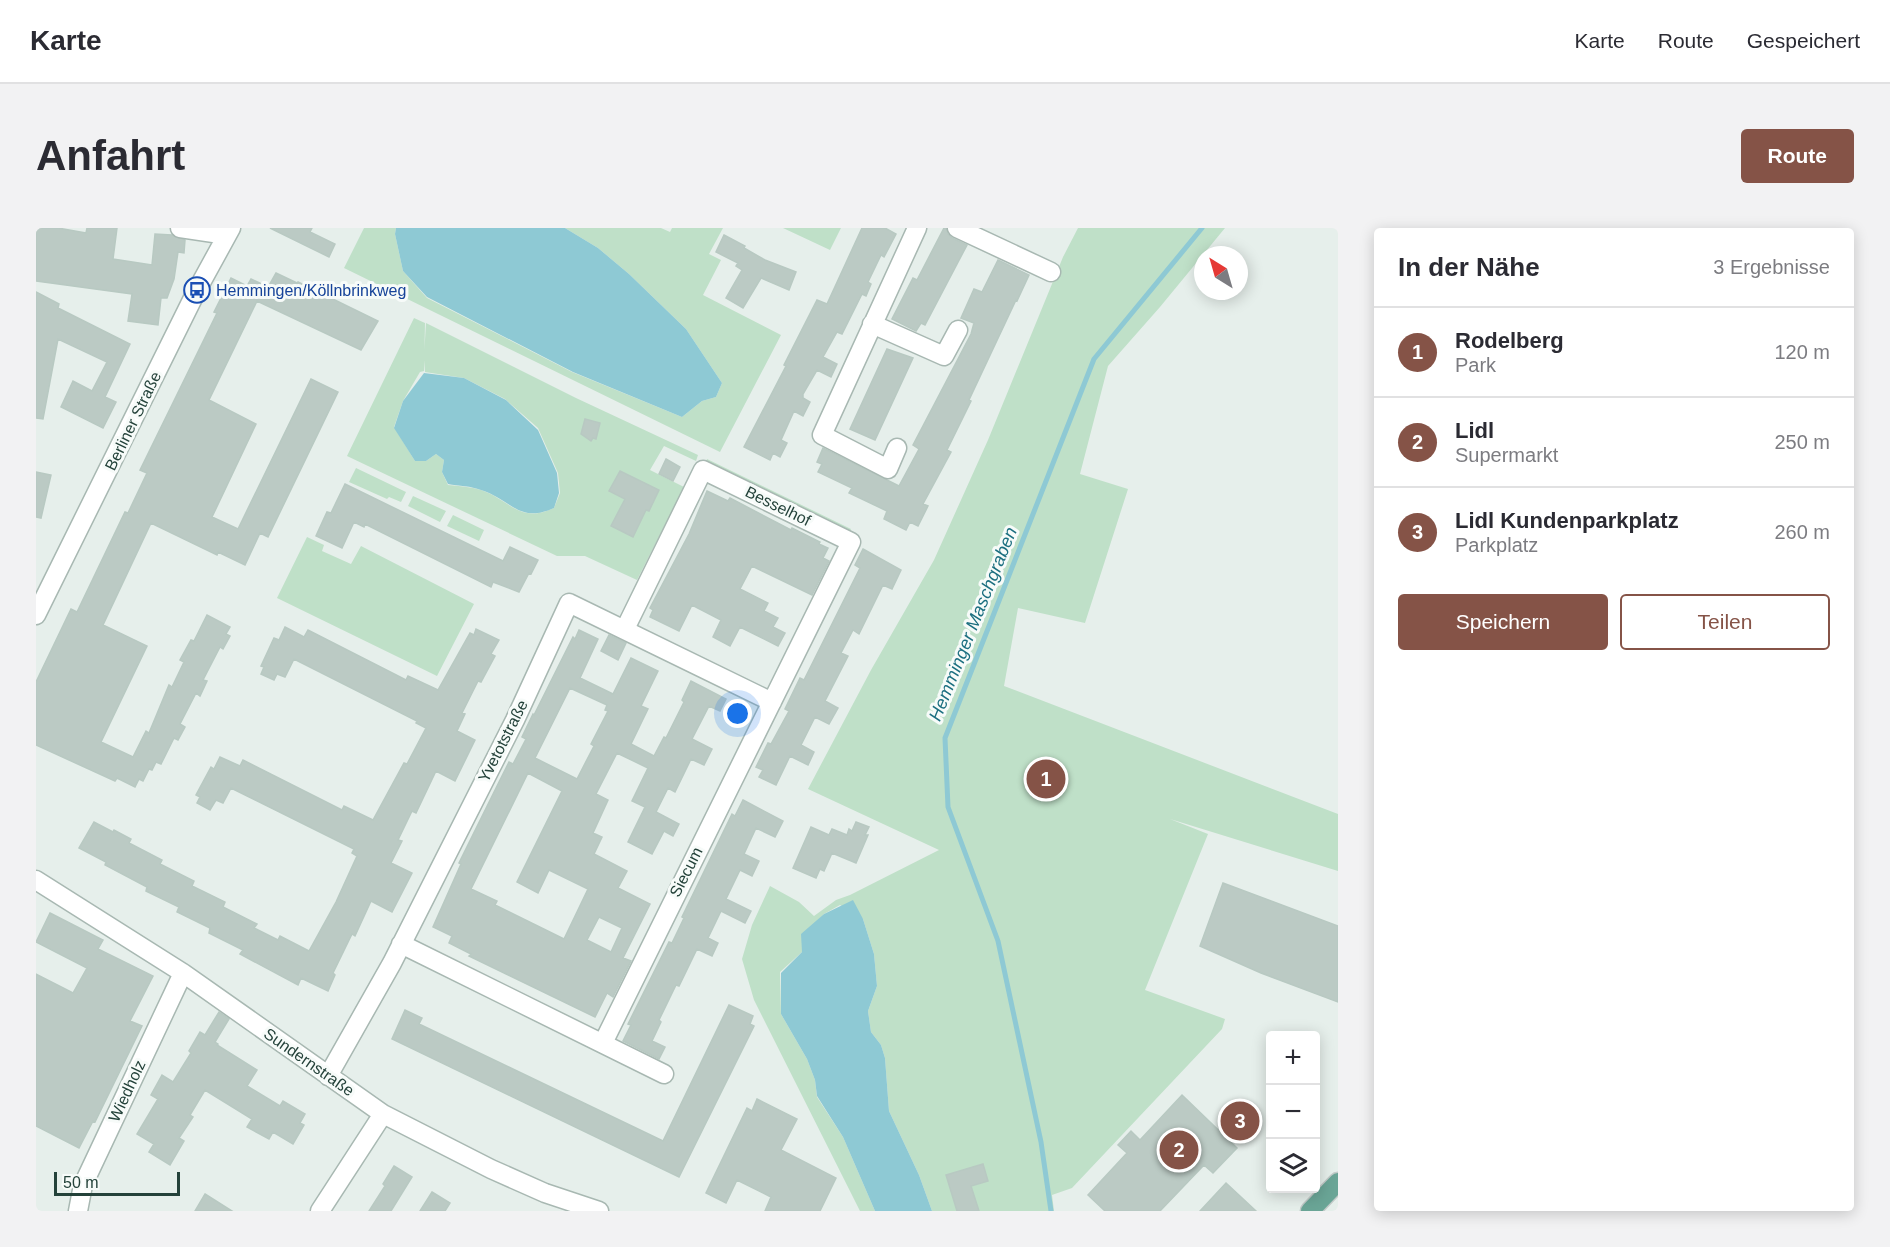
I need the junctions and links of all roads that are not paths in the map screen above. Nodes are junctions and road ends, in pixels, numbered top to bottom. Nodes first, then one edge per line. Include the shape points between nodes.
1 (180, 228) edge
2 (917, 228) edge
3 (957, 228) edge
4 (229, 231) edge
5 (1051, 272) dead end
6 (872, 324) junction
7 (957, 330) dead end
8 (897, 448) dead end
9 (36, 615) edge
10 (625, 629) junction
11 (772, 702) junction
12 (36, 880) edge
13 (401, 944) junction
14 (183, 973) junction
15 (603, 1043) junction
16 (664, 1074) dead end
17 (328, 1076) junction
18 (383, 1114) junction
19 (1338, 1182) edge
20 (78, 1211) edge
21 (320, 1211) edge
22 (599, 1211) edge
23 (1310, 1211) edge

1 - 4 street
2 - 6 street
3 - 5 street
4 - 9 street, Berliner Straße
6 - 7 street via 944,356
6 - 8 street via 822,435 888,469
10 - 11 street, Yvetotstraße
10 - 11 street, Besselhof via 703,470 851,542
10 - 13 street, Yvetotstraße via 569,603 515,720
11 - 15 street, Siecum
12 - 14 street, Sundernstraße
13 - 15 street
13 - 17 street, Yvetotstraße
14 - 17 street, Sundernstraße
14 - 20 street, Wiedholz via 83,1185
15 - 16 street
17 - 18 street, Sundernstraße
18 - 21 street
18 - 22 street, Sundernstraße via 491,1169
19 - 23 main road

